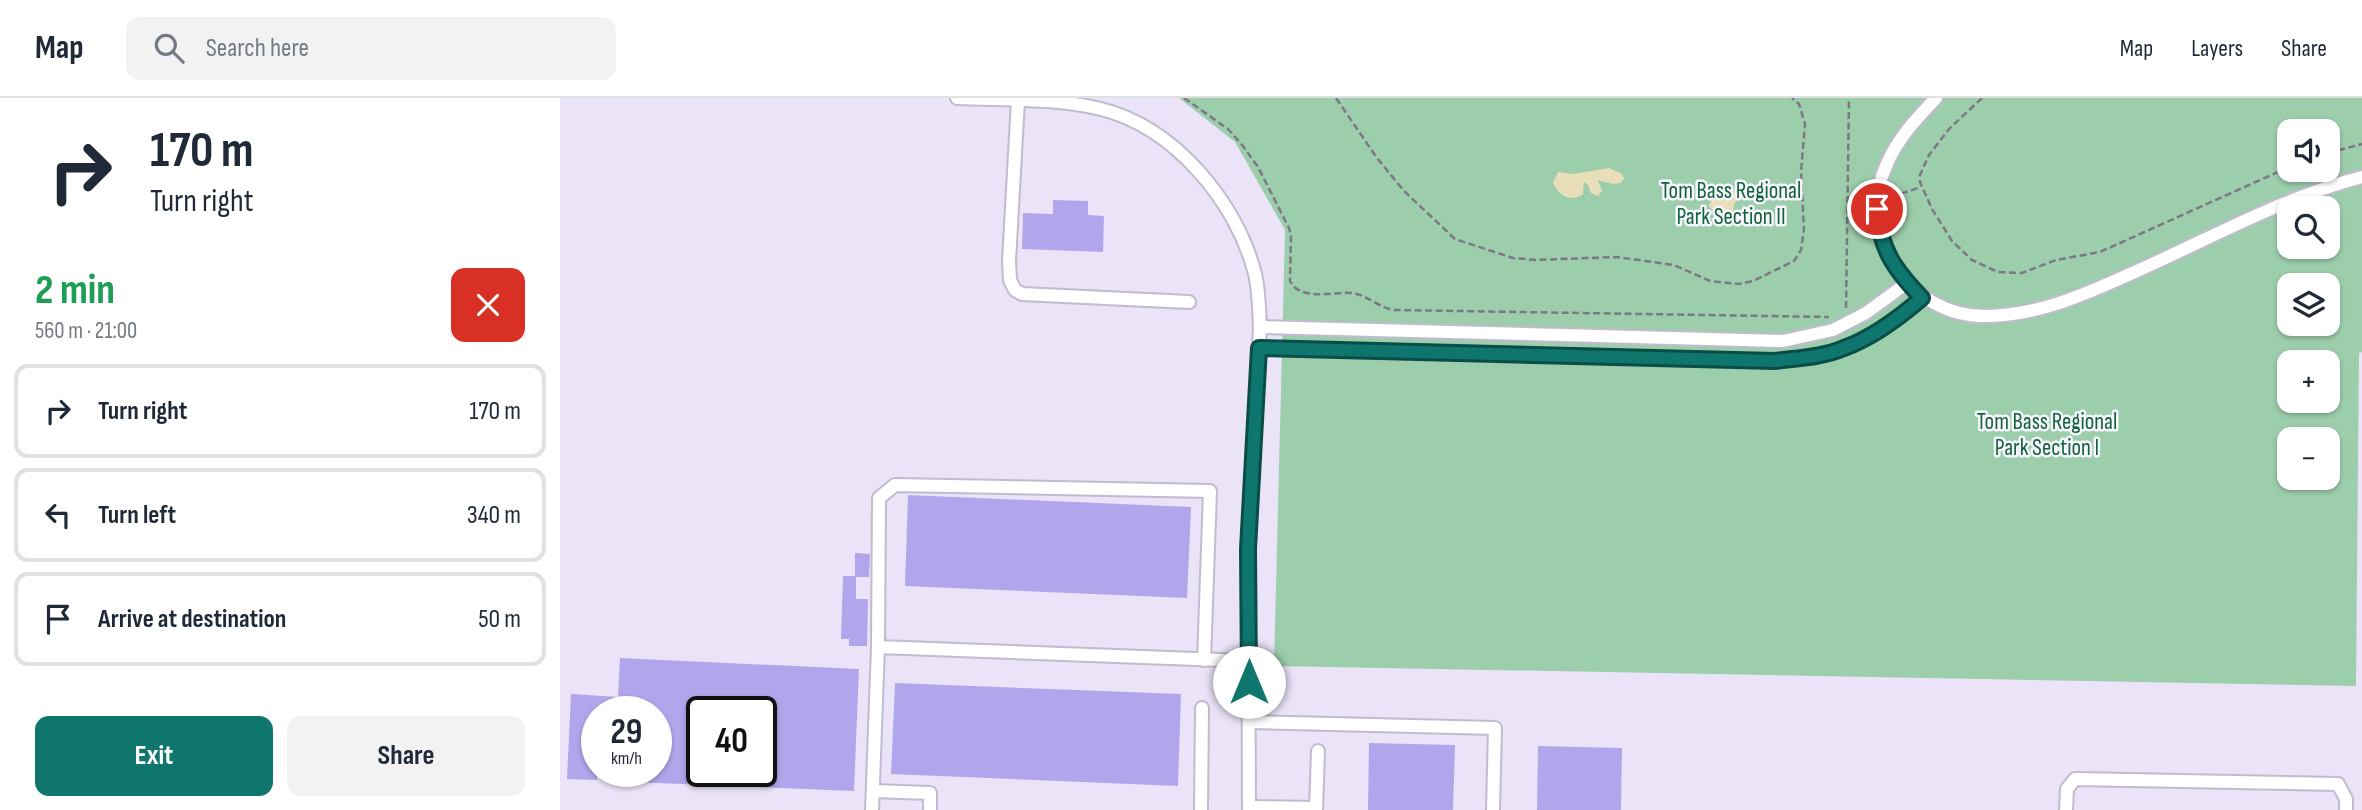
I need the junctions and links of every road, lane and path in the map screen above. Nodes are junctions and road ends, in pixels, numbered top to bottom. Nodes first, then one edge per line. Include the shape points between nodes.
1 (957, 98) edge
2 (1184, 98) edge
3 (1336, 98) edge
4 (1792, 98) edge
5 (1849, 98) edge
6 (1936, 98) edge
7 (1983, 98) edge
8 (1018, 100) junction
9 (2362, 144) edge
10 (2340, 150) edge
11 (2277, 172) edge
12 (2362, 177) edge
13 (1908, 283) junction
14 (1922, 298) junction
15 (1189, 302) dead end
16 (1842, 314) dead end
17 (1831, 317) dead end
18 (1260, 327) junction
19 (1525, 334) junction
20 (1762, 341) junction
21 (1259, 348) junction
22 (1524, 355) junction
23 (1762, 360) junction
24 (878, 647) junction
25 (1204, 660) junction
26 (1249, 661) junction
27 (1202, 708) dead end
28 (1249, 722) junction
29 (1318, 751) dead end
30 (873, 791) junction
31 (1250, 808) edge
32 (1316, 809) edge
33 (872, 810) edge
34 (930, 810) edge
35 (1201, 810) edge
36 (1493, 810) edge
37 (2066, 810) edge
38 (2346, 810) edge

1 - 8 street
2 - 17 path via 1228,129 1258,167 1289,228 1290,281 1300,291 1353,293 1394,310
3 - 4 path via 1404,191 1455,239 1513,258 1618,257 1674,265 1710,281 1739,284 1794,261 1801,250 1805,124 1799,104
5 - 16 path via 1848,301
6 - 13 street via 1898,142 1878,191 1879,230 1895,268
7 - 11 path via 1929,155 1920,182 1952,241 1972,260 1998,272 2022,273 2056,260 2100,252
8 - 15 street via 1008,239 1010,280 1015,290 1022,295
8 - 18 street via 1103,109 1144,126 1175,148 1216,193 1243,241 1258,290
9 - 10 path
12 - 14 street via 2278,206 2069,301 1985,316 1961,314
13 - 14 street
13 - 20 street via 1833,330
14 - 23 street via 1844,348 1795,359
18 - 19 street
18 - 21 street
19 - 20 street
19 - 22 street
20 - 23 street
21 - 22 street
21 - 26 street via 1248,549
22 - 23 street
24 - 25 street
24 - 25 street via 879,498 895,485 1210,491
24 - 30 street
25 - 26 street
26 - 28 street
27 - 35 street
28 - 31 street
28 - 36 street via 1495,728
29 - 32 street
30 - 33 street
30 - 34 street via 930,793
31 - 32 street
37 - 38 street via 2067,789 2076,779 2338,784

